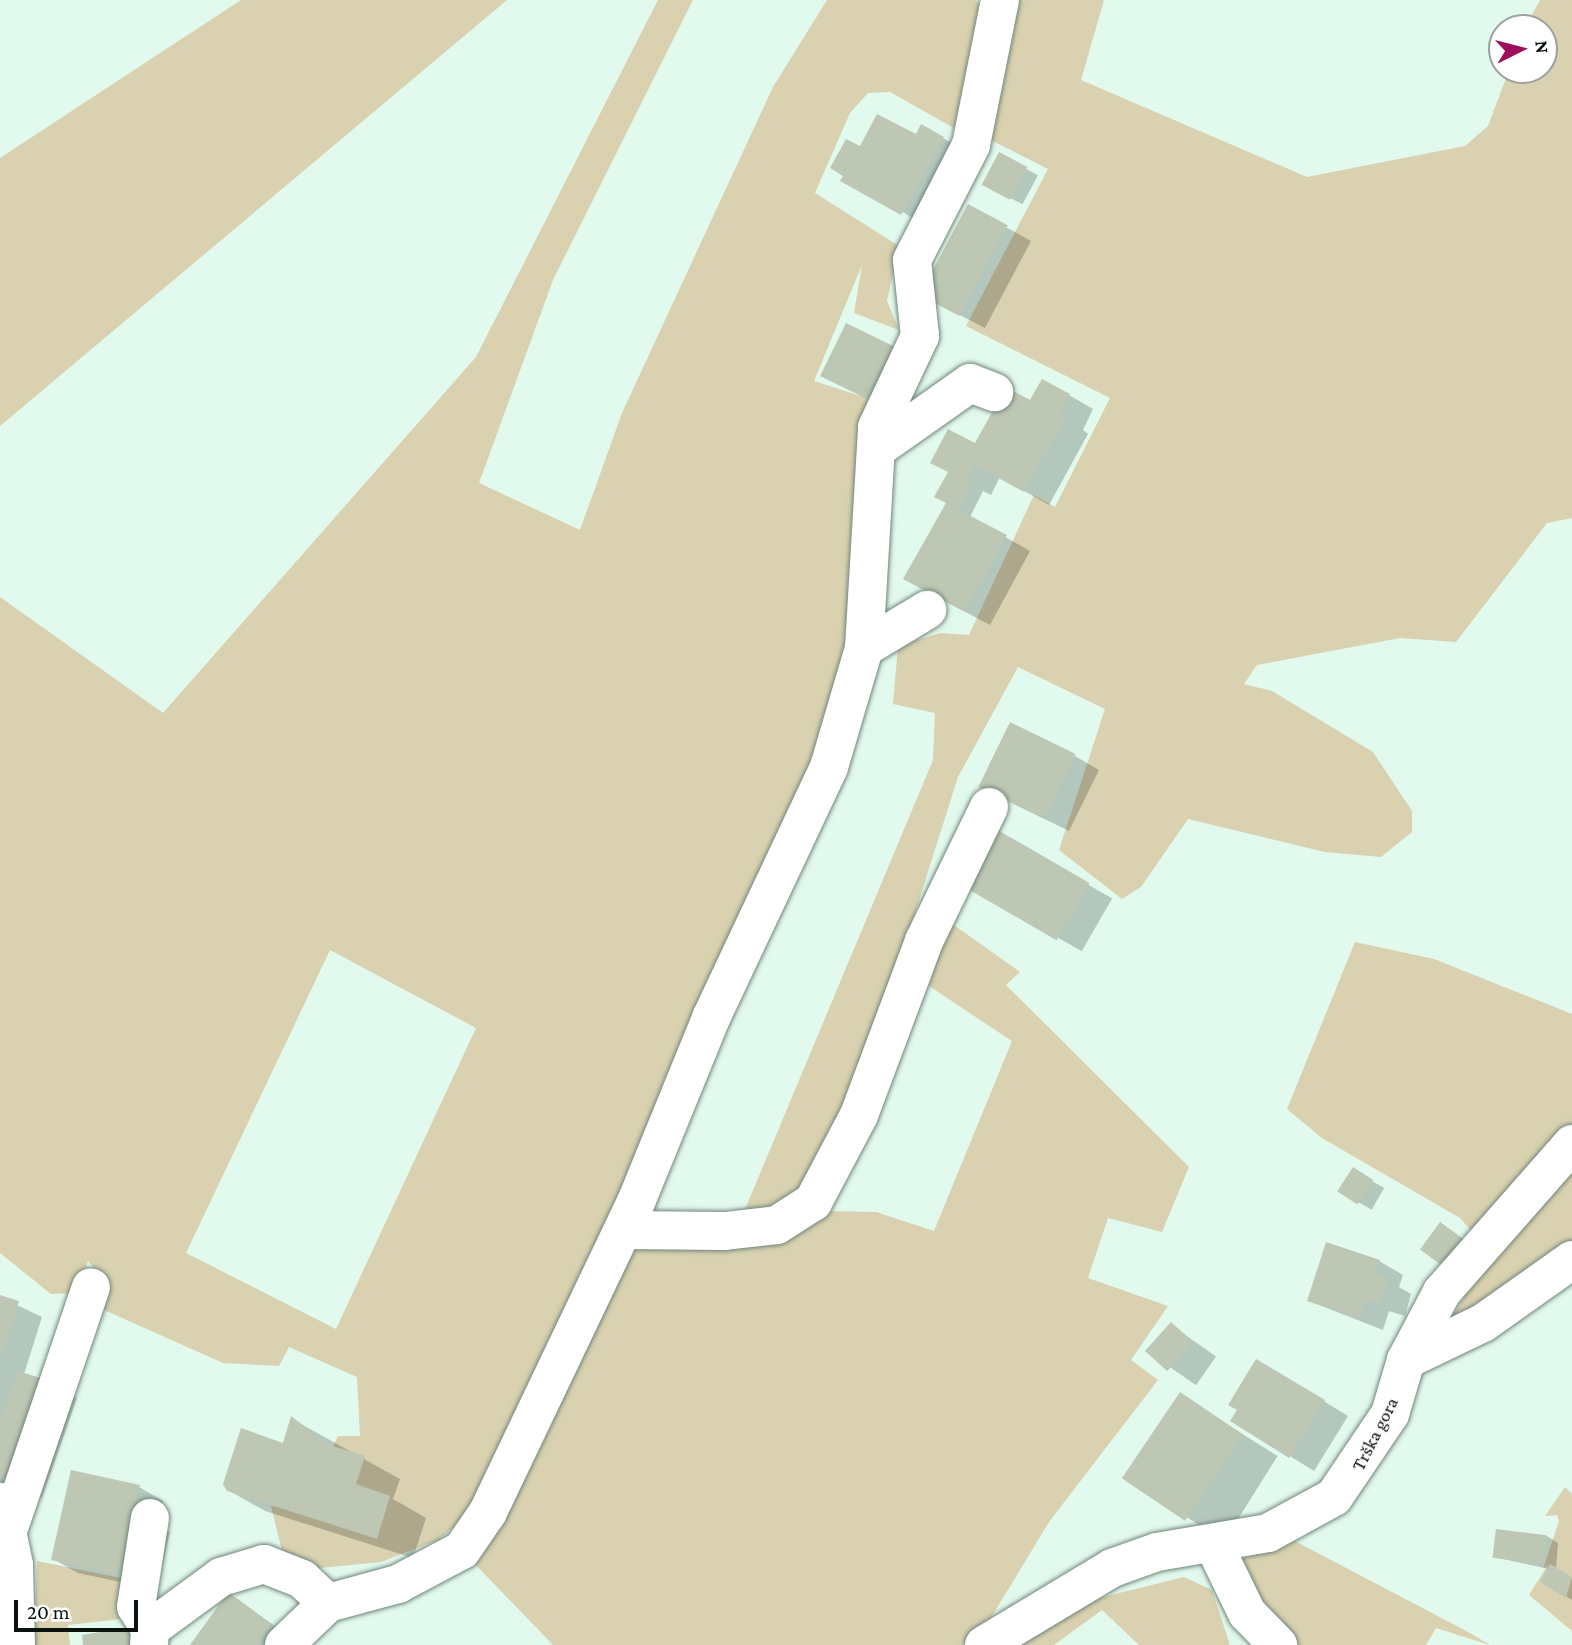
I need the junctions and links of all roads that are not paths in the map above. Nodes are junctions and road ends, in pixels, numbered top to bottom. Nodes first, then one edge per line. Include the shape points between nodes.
1 (1000, 0) edge
2 (994, 392) dead end
3 (878, 448) junction
4 (927, 610) dead end
5 (864, 648) junction
6 (989, 807) dead end
7 (1572, 1144) edge
8 (623, 1230) junction
9 (1572, 1260) edge
10 (91, 1287) dead end
11 (1406, 1360) junction
12 (5, 1513) edge
13 (150, 1518) dead end
14 (1213, 1543) junction
15 (328, 1602) junction
16 (1246, 1629) edge
17 (149, 1637) edge
18 (16, 1645) edge
19 (284, 1645) edge
20 (984, 1645) edge
21 (1278, 1645) edge

1 - 3 street via 971,145 912,260 919,336 877,427
2 - 3 street via 970,383
3 - 5 street
4 - 5 street
5 - 8 street via 829,766 711,1018
6 - 8 street via 924,941 859,1115 813,1202 777,1224 725,1231
7 - 11 street, Trška gora via 1442,1292
8 - 15 street via 510,1473 462,1549 398,1584
9 - 11 street via 1483,1323
10 - 12 street
11 - 14 street, Trška gora via 1390,1413 1334,1497 1268,1533
12 - 18 street
13 - 17 street via 136,1607
14 - 16 street
14 - 20 street, Trška gora via 1112,1568
15 - 17 street via 302,1579 264,1564 221,1577
15 - 19 street
16 - 21 street

